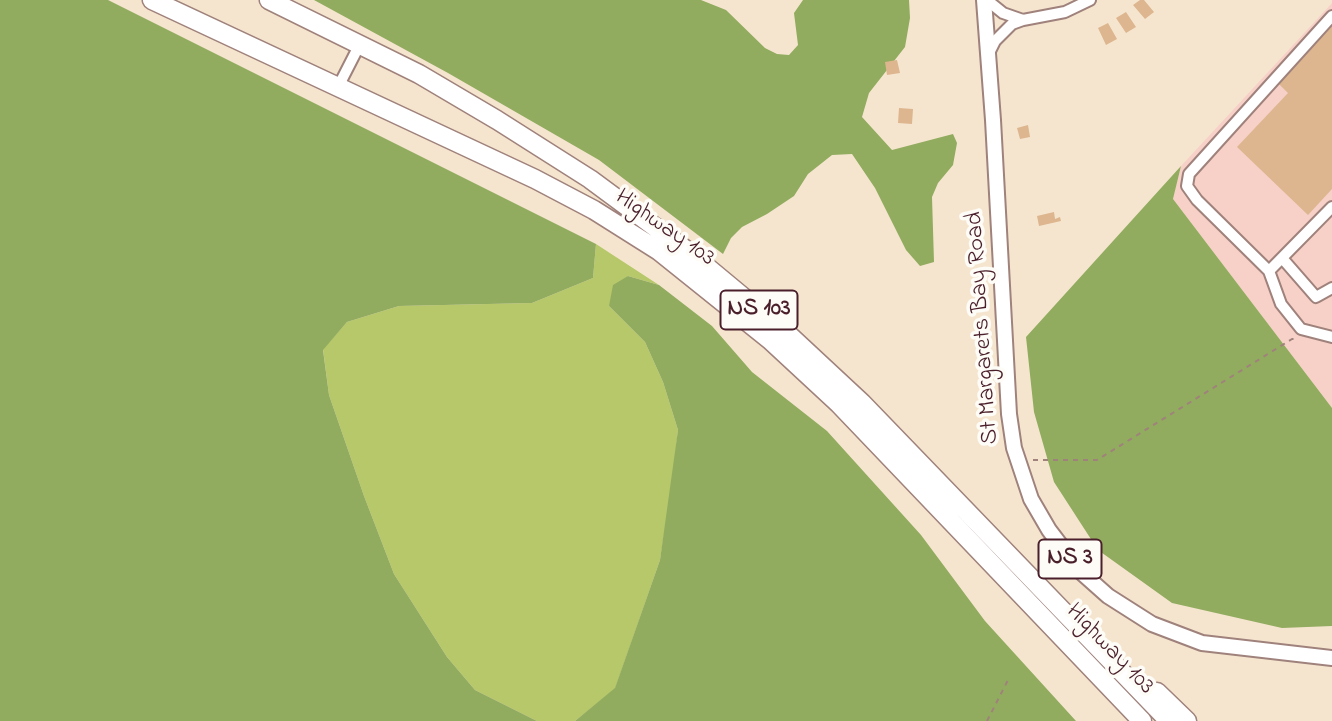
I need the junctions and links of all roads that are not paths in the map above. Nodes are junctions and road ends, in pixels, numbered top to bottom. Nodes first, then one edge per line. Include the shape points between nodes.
1 (152, 0) edge
2 (269, 0) edge
3 (985, 0) edge
4 (1090, 0) edge
5 (1332, 16) edge
6 (1023, 20) junction
7 (360, 44) junction
8 (988, 56) junction
9 (338, 87) junction
10 (1332, 207) edge
11 (1282, 258) junction
12 (1269, 271) junction
13 (1332, 288) edge
14 (1331, 338) edge
15 (943, 485) junction
16 (1332, 658) edge
17 (1142, 721) edge
18 (1169, 721) edge
19 (1187, 721) edge

1 - 9 highway, Highway 103 / NS 103
2 - 7 highway, Highway 103 / NS 103
3 - 6 street
3 - 8 main road, St Margarets Bay Road / NS 3
4 - 6 street via 1065,12
5 - 12 street via 1189,174 1187,186 1197,200
6 - 8 street via 1002,31
7 - 9 street
7 - 15 highway, Highway 103 / NS 103 via 436,83 530,141 665,234 814,358
8 - 16 main road, St Margarets Bay Road / NS 3 via 1007,396 1018,460 1031,499 1070,559 1101,590 1137,615 1202,643
9 - 17 highway, Highway 103 / NS 103 via 574,199 637,236 702,284 793,360 862,426
10 - 11 street
11 - 12 street
11 - 13 street via 1316,297
12 - 14 street via 1281,304 1301,329
15 - 18 highway, Highway 103 / NS 103
15 - 19 highway via 957,493

